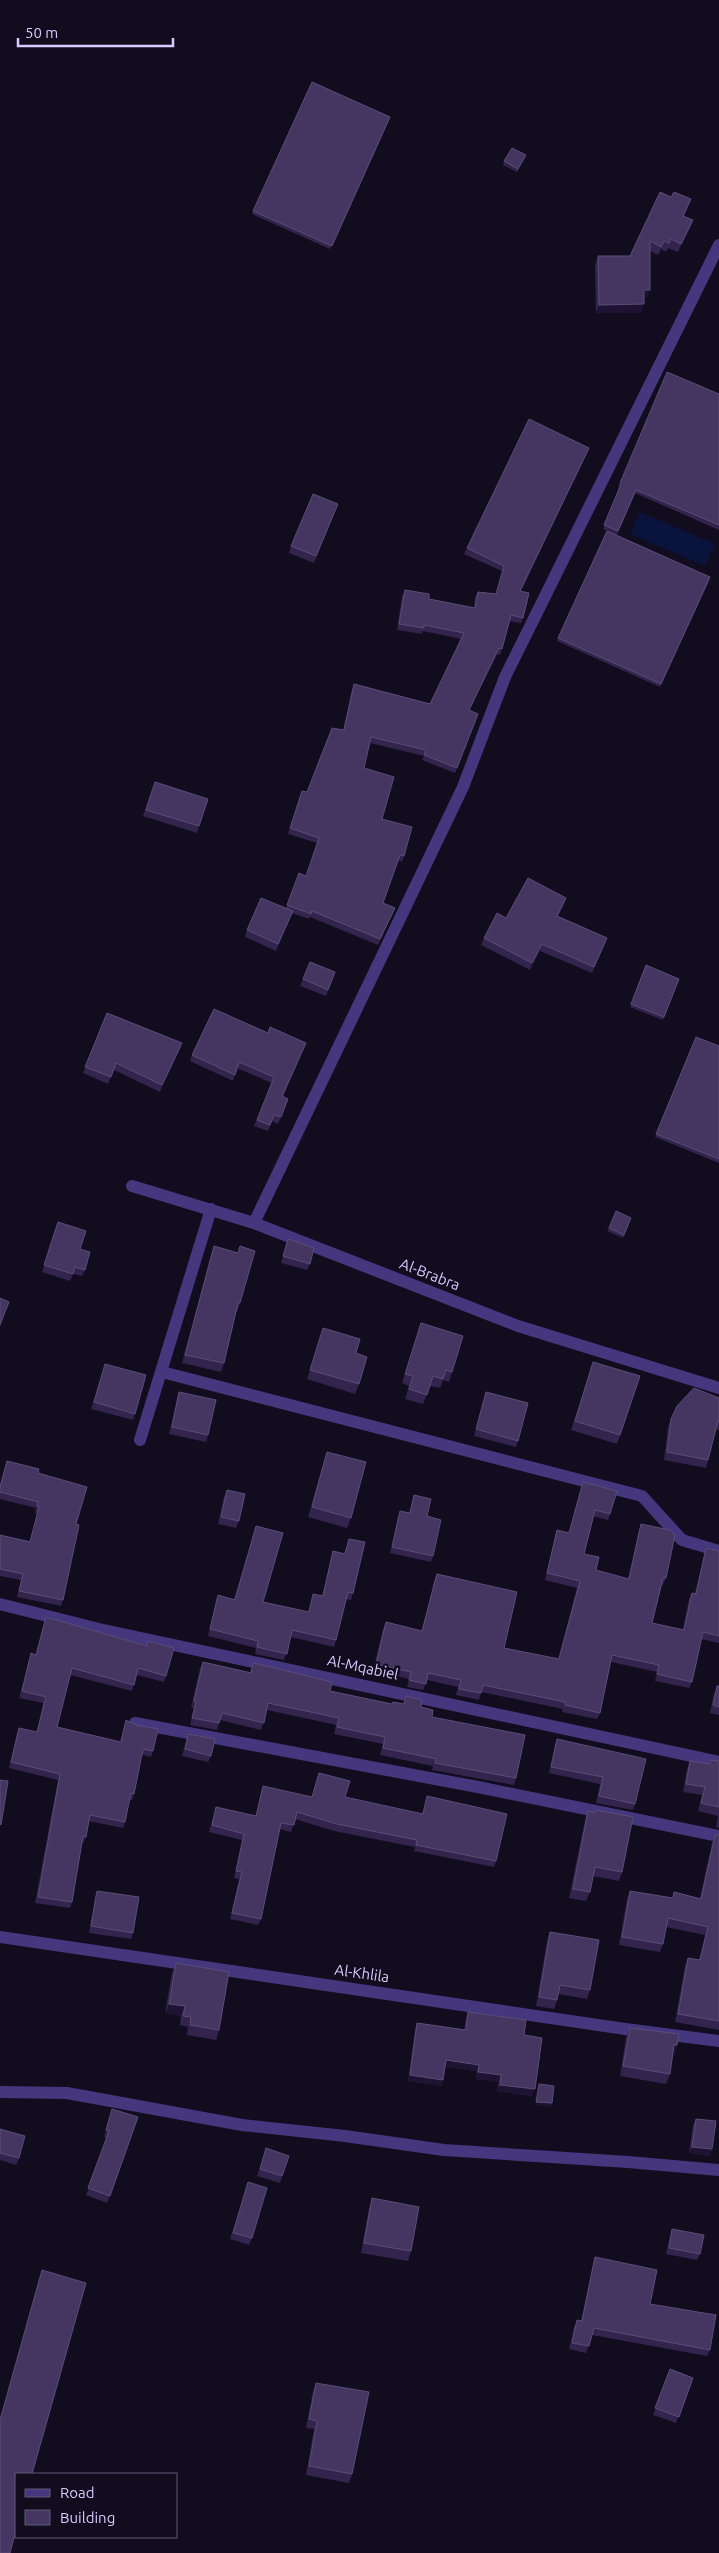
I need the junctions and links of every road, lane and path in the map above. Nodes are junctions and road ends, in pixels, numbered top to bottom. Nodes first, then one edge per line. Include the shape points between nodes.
1 (719, 244) edge
2 (132, 1186) dead end
3 (211, 1209) junction
4 (254, 1223) junction
5 (162, 1372) junction
6 (719, 1388) edge
7 (140, 1440) dead end
8 (719, 1551) edge
9 (0, 1604) edge
10 (135, 1723) edge
11 (719, 1762) edge
12 (719, 1836) edge
13 (0, 1937) edge
14 (719, 2041) edge
15 (0, 2092) edge
16 (719, 2170) edge

1 - 4 street via 505,677 463,787
2 - 3 street, Al-Brabra
3 - 4 street, Al-Brabra
3 - 5 street
4 - 6 street, Al-Brabra via 518,1326
5 - 7 street
5 - 8 street via 642,1496 682,1540
9 - 11 street, Al-Mqabiel via 99,1629
10 - 12 street
13 - 14 street, Al-Khlila
15 - 16 street via 67,2093 242,2125 444,2150

